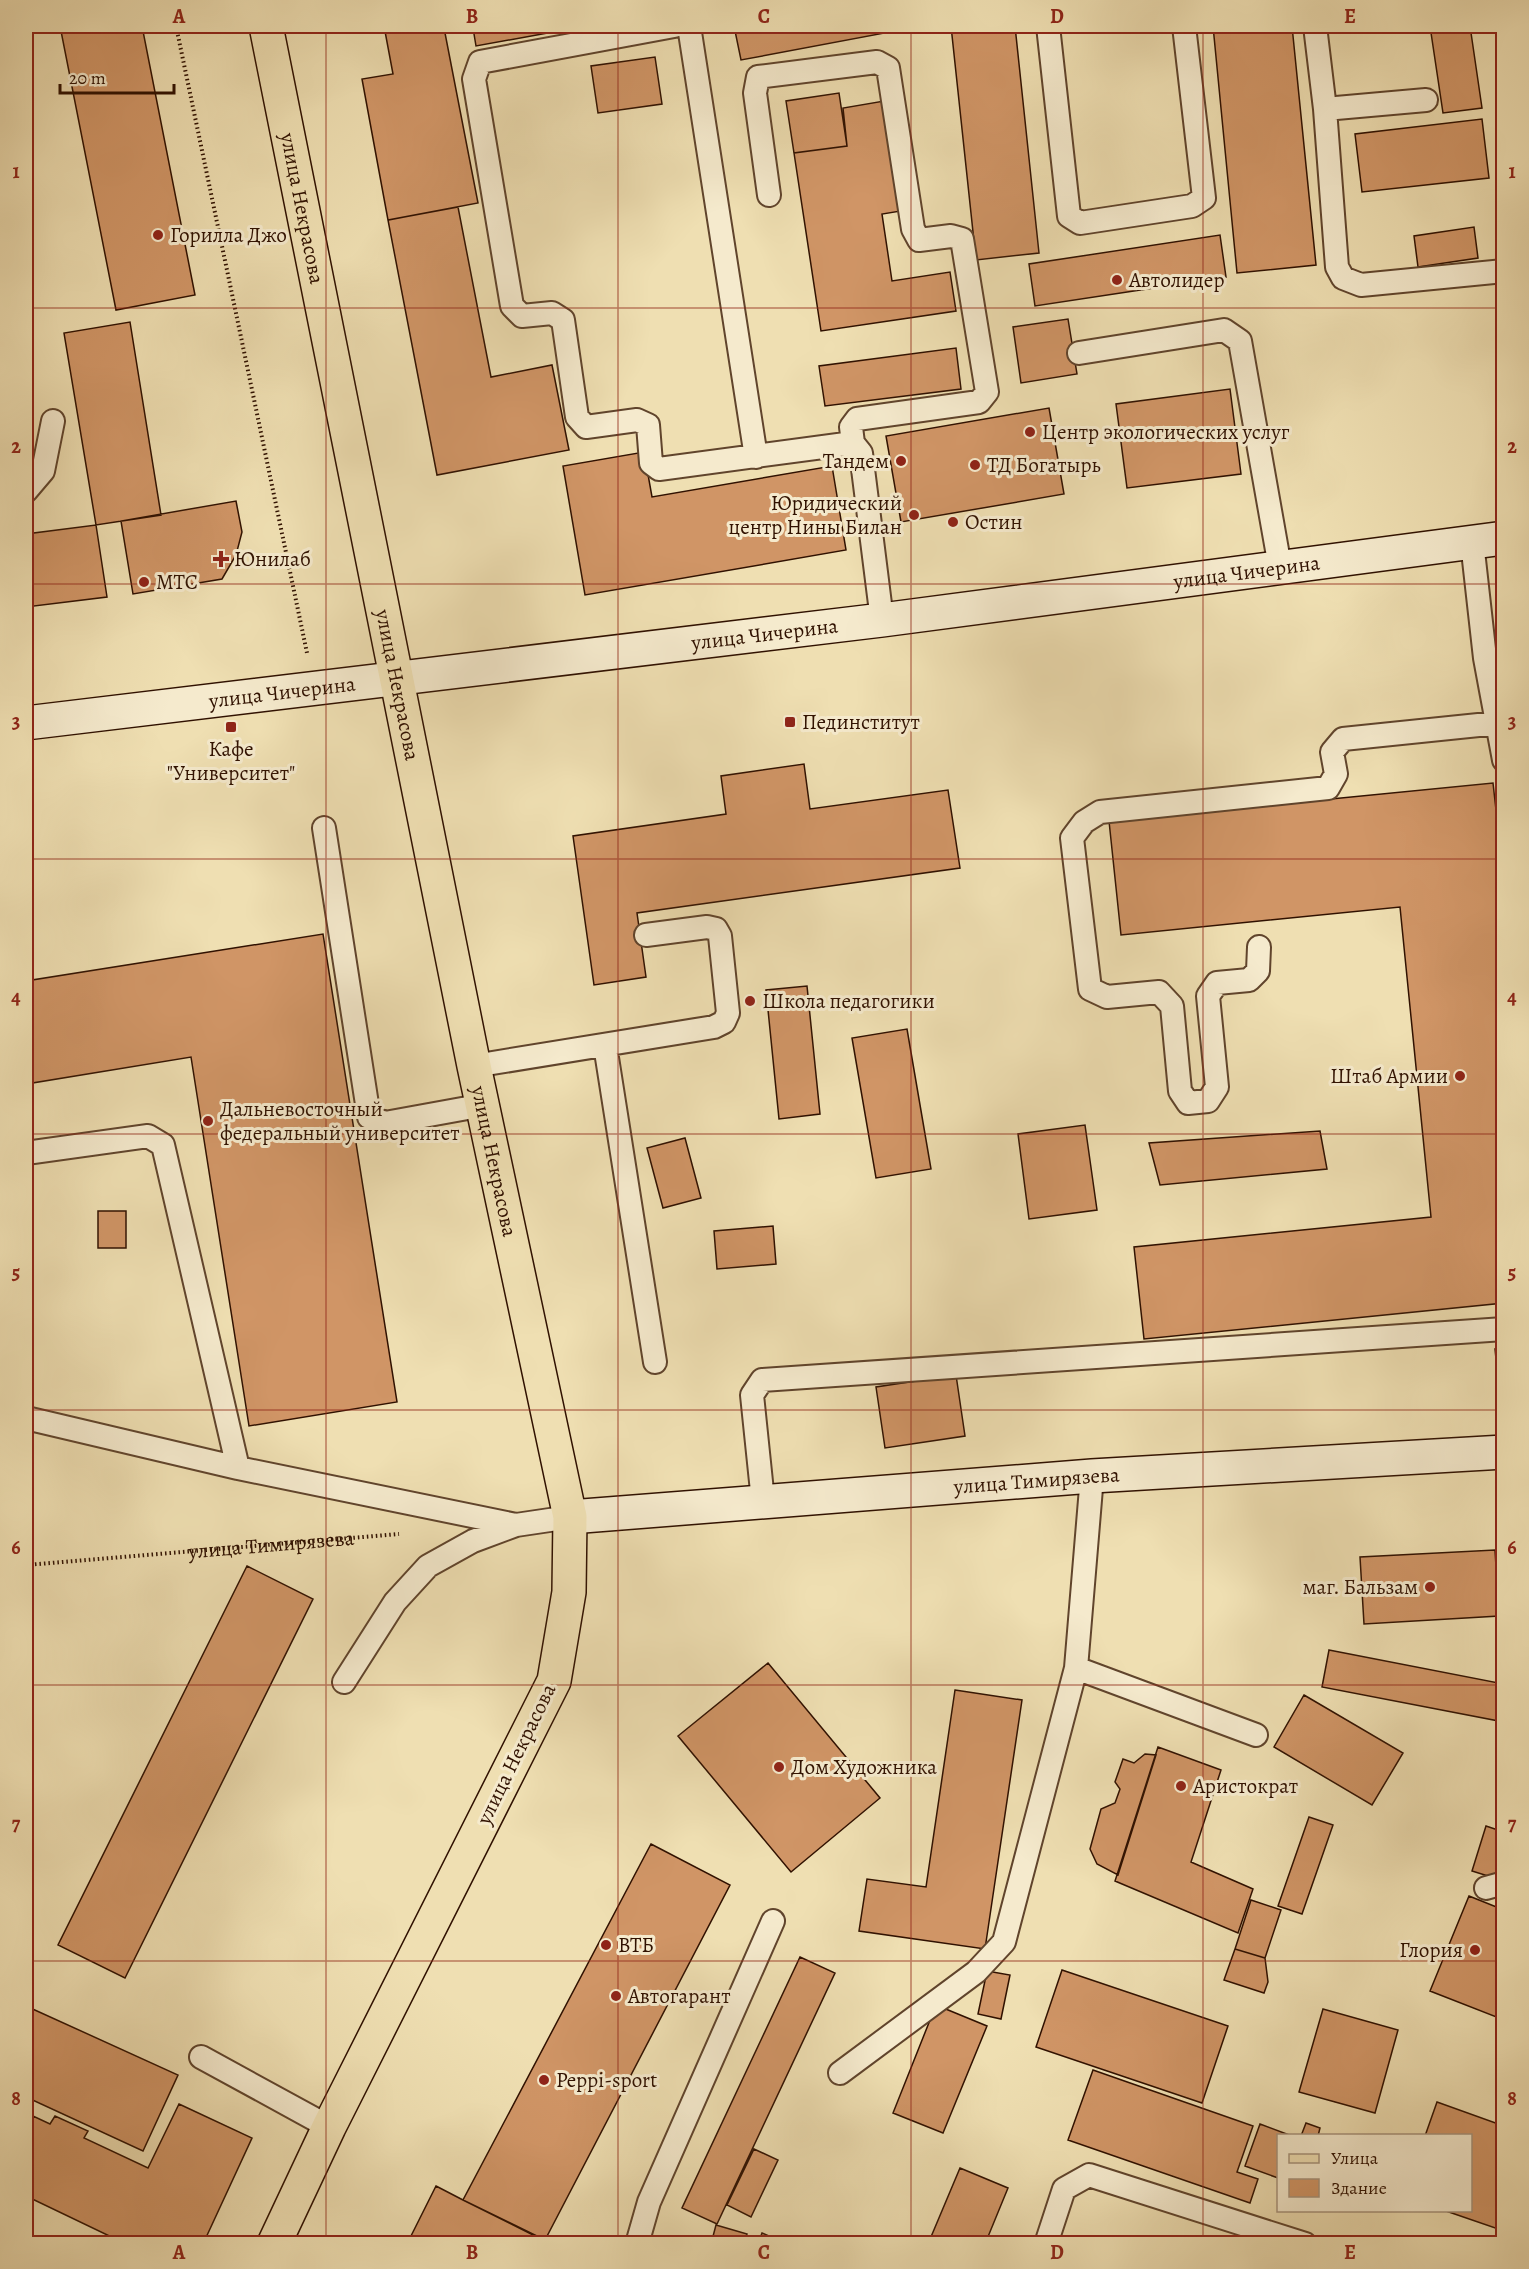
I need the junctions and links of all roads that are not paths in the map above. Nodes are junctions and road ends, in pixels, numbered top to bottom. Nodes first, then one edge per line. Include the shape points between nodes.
1 (266, 26) edge
2 (674, 26) edge
3 (689, 26) edge
4 (1048, 26) edge
5 (1184, 26) edge
6 (1315, 26) edge
7 (1426, 100) dead end
8 (1324, 109) junction
9 (769, 195) dead end
10 (1503, 271) edge
11 (1079, 353) dead end
12 (53, 421) dead end
13 (853, 443) junction
14 (756, 457) junction
15 (26, 491) edge
16 (1488, 540) edge
17 (1280, 567) junction
18 (882, 620) junction
19 (396, 680) junction
20 (26, 723) edge
21 (1498, 723) junction
22 (1503, 760) edge
23 (324, 828) dead end
24 (646, 935) dead end
25 (1260, 947) dead end
26 (605, 1045) junction
27 (474, 1066) junction
28 (484, 1105) junction
29 (26, 1154) edge
30 (1503, 1329) edge
31 (655, 1362) dead end
32 (26, 1418) edge
33 (1503, 1452) edge
34 (238, 1468) junction
35 (1092, 1476) junction
36 (763, 1501) junction
37 (570, 1517) junction
38 (516, 1525) junction
39 (1076, 1668) junction
40 (344, 1682) dead end
41 (1256, 1735) dead end
42 (773, 1921) dead end
43 (201, 2057) dead end
44 (840, 2073) dead end
45 (329, 2127) junction
46 (274, 2244) edge
47 (637, 2244) edge
48 (1046, 2244) edge
49 (1305, 2244) edge

1 - 19 main road, улица Некрасова
2 - 14 lane via 480,62 474,79 512,306 522,316 552,313 563,320 577,417 586,427 637,420 648,425 651,463 659,469
3 - 14 lane
4 - 5 lane via 1069,216 1080,224 1192,206 1204,198
6 - 8 lane
7 - 8 lane
8 - 10 lane via 1337,267 1343,278 1361,285
9 - 13 lane via 755,93 758,77 877,62 888,68 913,229 919,240 951,236 962,239 987,392 979,402 857,419 851,427
11 - 17 lane via 1224,330 1240,341
12 - 15 lane via 44,471
13 - 14 lane
13 - 18 lane via 861,453
16 - 17 main road, улица Чичерина
16 - 21 lane via 1485,658
17 - 18 main road, улица Чичерина
18 - 19 main road, улица Чичерина
19 - 20 main road, улица Чичерина
19 - 27 main road, улица Некрасова
21 - 22 lane
21 - 25 lane via 1342,740 1332,752 1336,774 1328,788 1100,812 1084,822 1072,838 1090,988 1107,998 1159,992 1172,1006 1180,1091 1188,1103 1208,1101 1218,1087 1208,996 1216,983 1249,980 1258,971
23 - 28 lane via 369,1117 385,1123
24 - 26 lane via 716,929 728,1013 724,1022 714,1027
26 - 27 lane
26 - 31 lane
27 - 28 main road, улица Некрасова
28 - 37 main road, улица Некрасова
29 - 34 lane via 148,1136 163,1145
30 - 36 lane via 762,1380 752,1395
32 - 34 lane
33 - 35 main road, улица Тимирязева
34 - 38 lane
35 - 36 main road, улица Тимирязева
35 - 39 lane
36 - 37 main road, улица Тимирязева
37 - 38 lane
37 - 45 main road, улица Некрасова via 569,1592 554,1681
38 - 40 lane via 473,1541 428,1566 395,1602
39 - 41 lane
39 - 44 lane via 1004,1942 976,1972
42 - 47 lane via 649,2202
43 - 45 lane
45 - 46 main road, улица Некрасова
48 - 49 lane via 1064,2189 1089,2175

